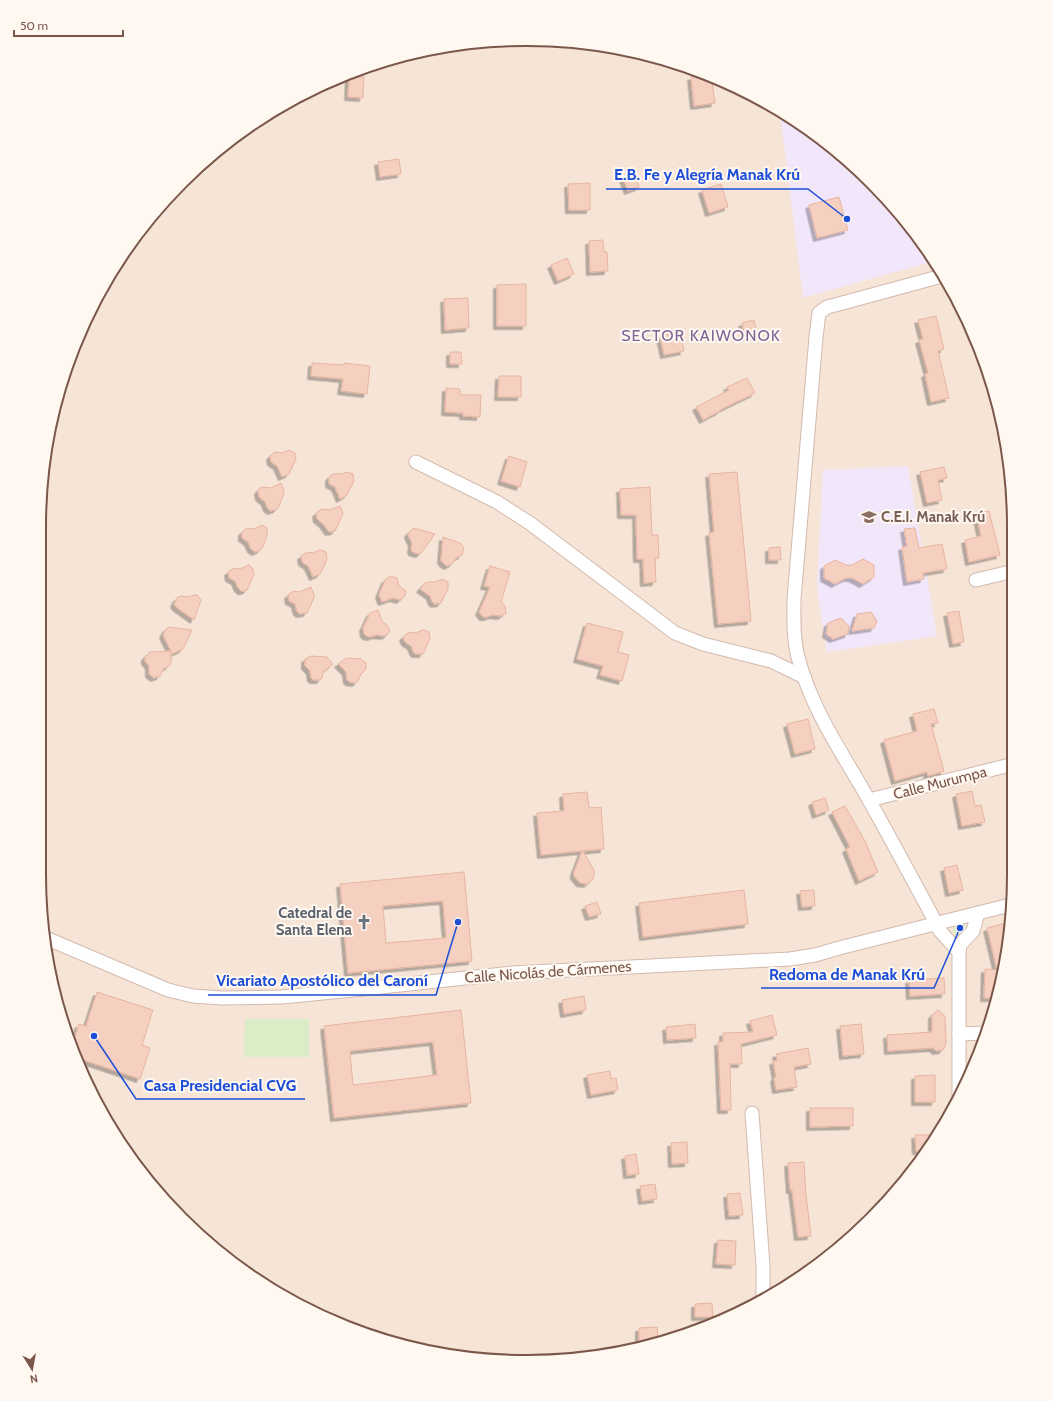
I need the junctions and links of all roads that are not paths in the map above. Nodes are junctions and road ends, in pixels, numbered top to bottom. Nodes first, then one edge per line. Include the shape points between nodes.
1 (937, 277) edge
2 (416, 462) dead end
3 (1007, 573) edge
4 (976, 580) dead end
5 (804, 677) junction
6 (1007, 766) edge
7 (869, 800) junction
8 (1006, 906) edge
9 (978, 913) junction
10 (936, 923) junction
11 (50, 940) edge
12 (959, 952) junction
13 (979, 1033) edge
14 (959, 1034) junction
15 (959, 1083) edge
16 (752, 1113) dead end
17 (763, 1293) edge

1 - 5 street via 835,305 820,313 794,599 795,639
2 - 5 street via 497,502 531,524 675,633 703,644 771,662
3 - 4 street
5 - 7 street via 816,706
6 - 7 street, Calle Murumpa
7 - 10 street
8 - 9 street, Calle Nicolás de Cármenes
9 - 10 street, Calle Nicolás de Cármenes
9 - 12 street via 973,931 960,945
10 - 11 street, Calle Nicolás de Cármenes via 815,956 790,959 512,973 248,998 193,996 168,990
10 - 12 street
12 - 14 street
13 - 14 street
14 - 15 street
16 - 17 street

